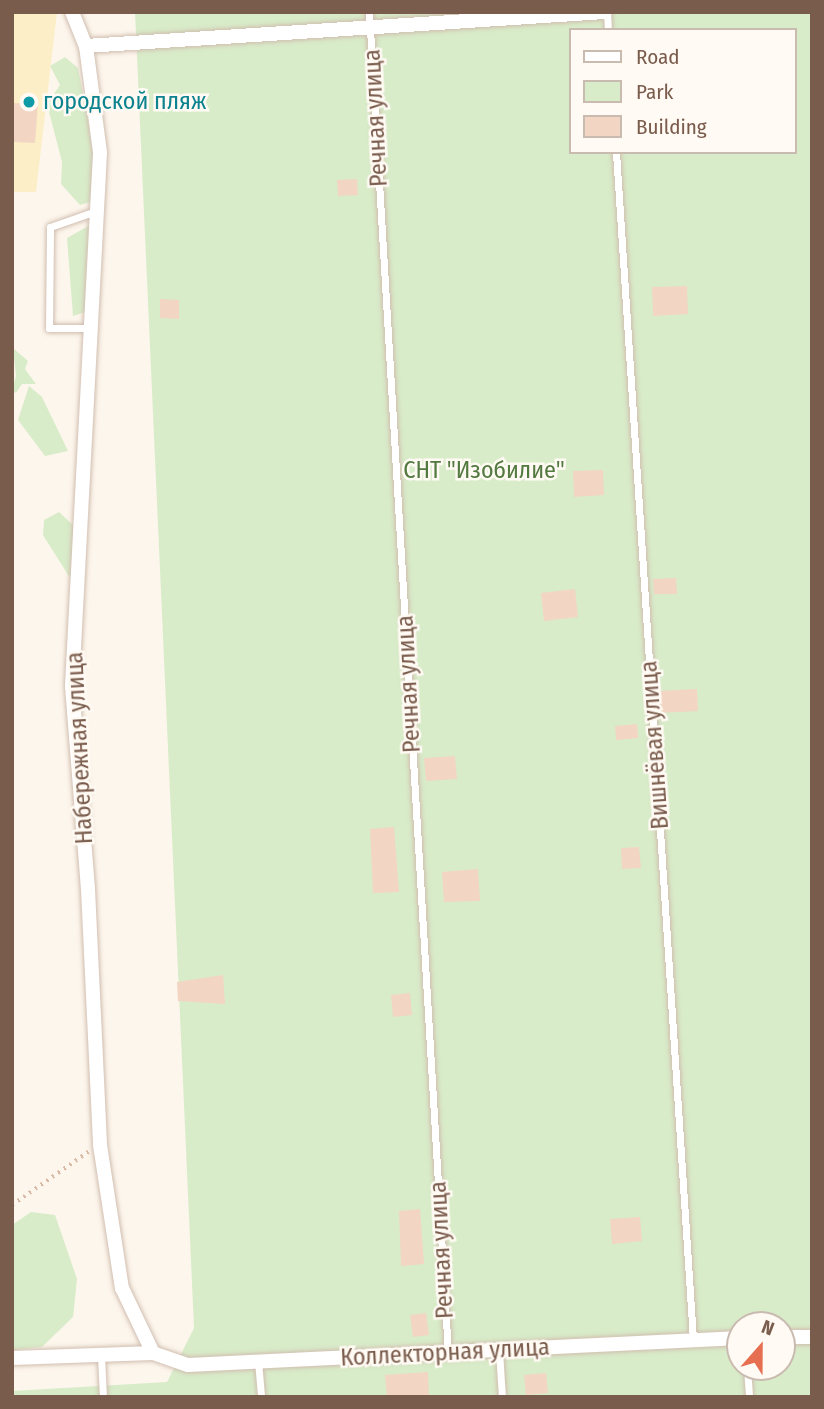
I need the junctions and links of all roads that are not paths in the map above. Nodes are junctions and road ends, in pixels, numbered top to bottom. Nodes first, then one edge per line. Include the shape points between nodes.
1 (72, 12) edge
2 (369, 12) edge
3 (606, 12) edge
4 (371, 28) junction
5 (86, 46) junction
6 (616, 154) edge
7 (97, 211) junction
8 (90, 328) junction
9 (693, 1338) junction
10 (726, 1338) edge
11 (499, 1351) junction
12 (153, 1353) junction
13 (448, 1355) junction
14 (101, 1356) junction
15 (12, 1358) edge
16 (258, 1361) junction
17 (103, 1397) edge
18 (261, 1397) edge
19 (502, 1397) edge

1 - 5 street, Набережная улица
2 - 4 lane, Речная улица
3 - 4 street
4 - 5 street
4 - 13 lane, Речная улица
5 - 7 street, Набережная улица via 100,153
6 - 9 lane, Вишнёвая улица
7 - 8 street, Набережная улица
7 - 8 lane via 50,227 48,328
8 - 12 street, Набережная улица via 72,686 88,890 100,1145 122,1288
9 - 10 street, Коллекторная улица
9 - 11 street, Коллекторная улица
11 - 13 street, Коллекторная улица
11 - 19 lane
12 - 14 street
12 - 16 street, Коллекторная улица via 188,1365
13 - 16 street, Коллекторная улица
14 - 15 street
14 - 17 lane
16 - 18 lane

